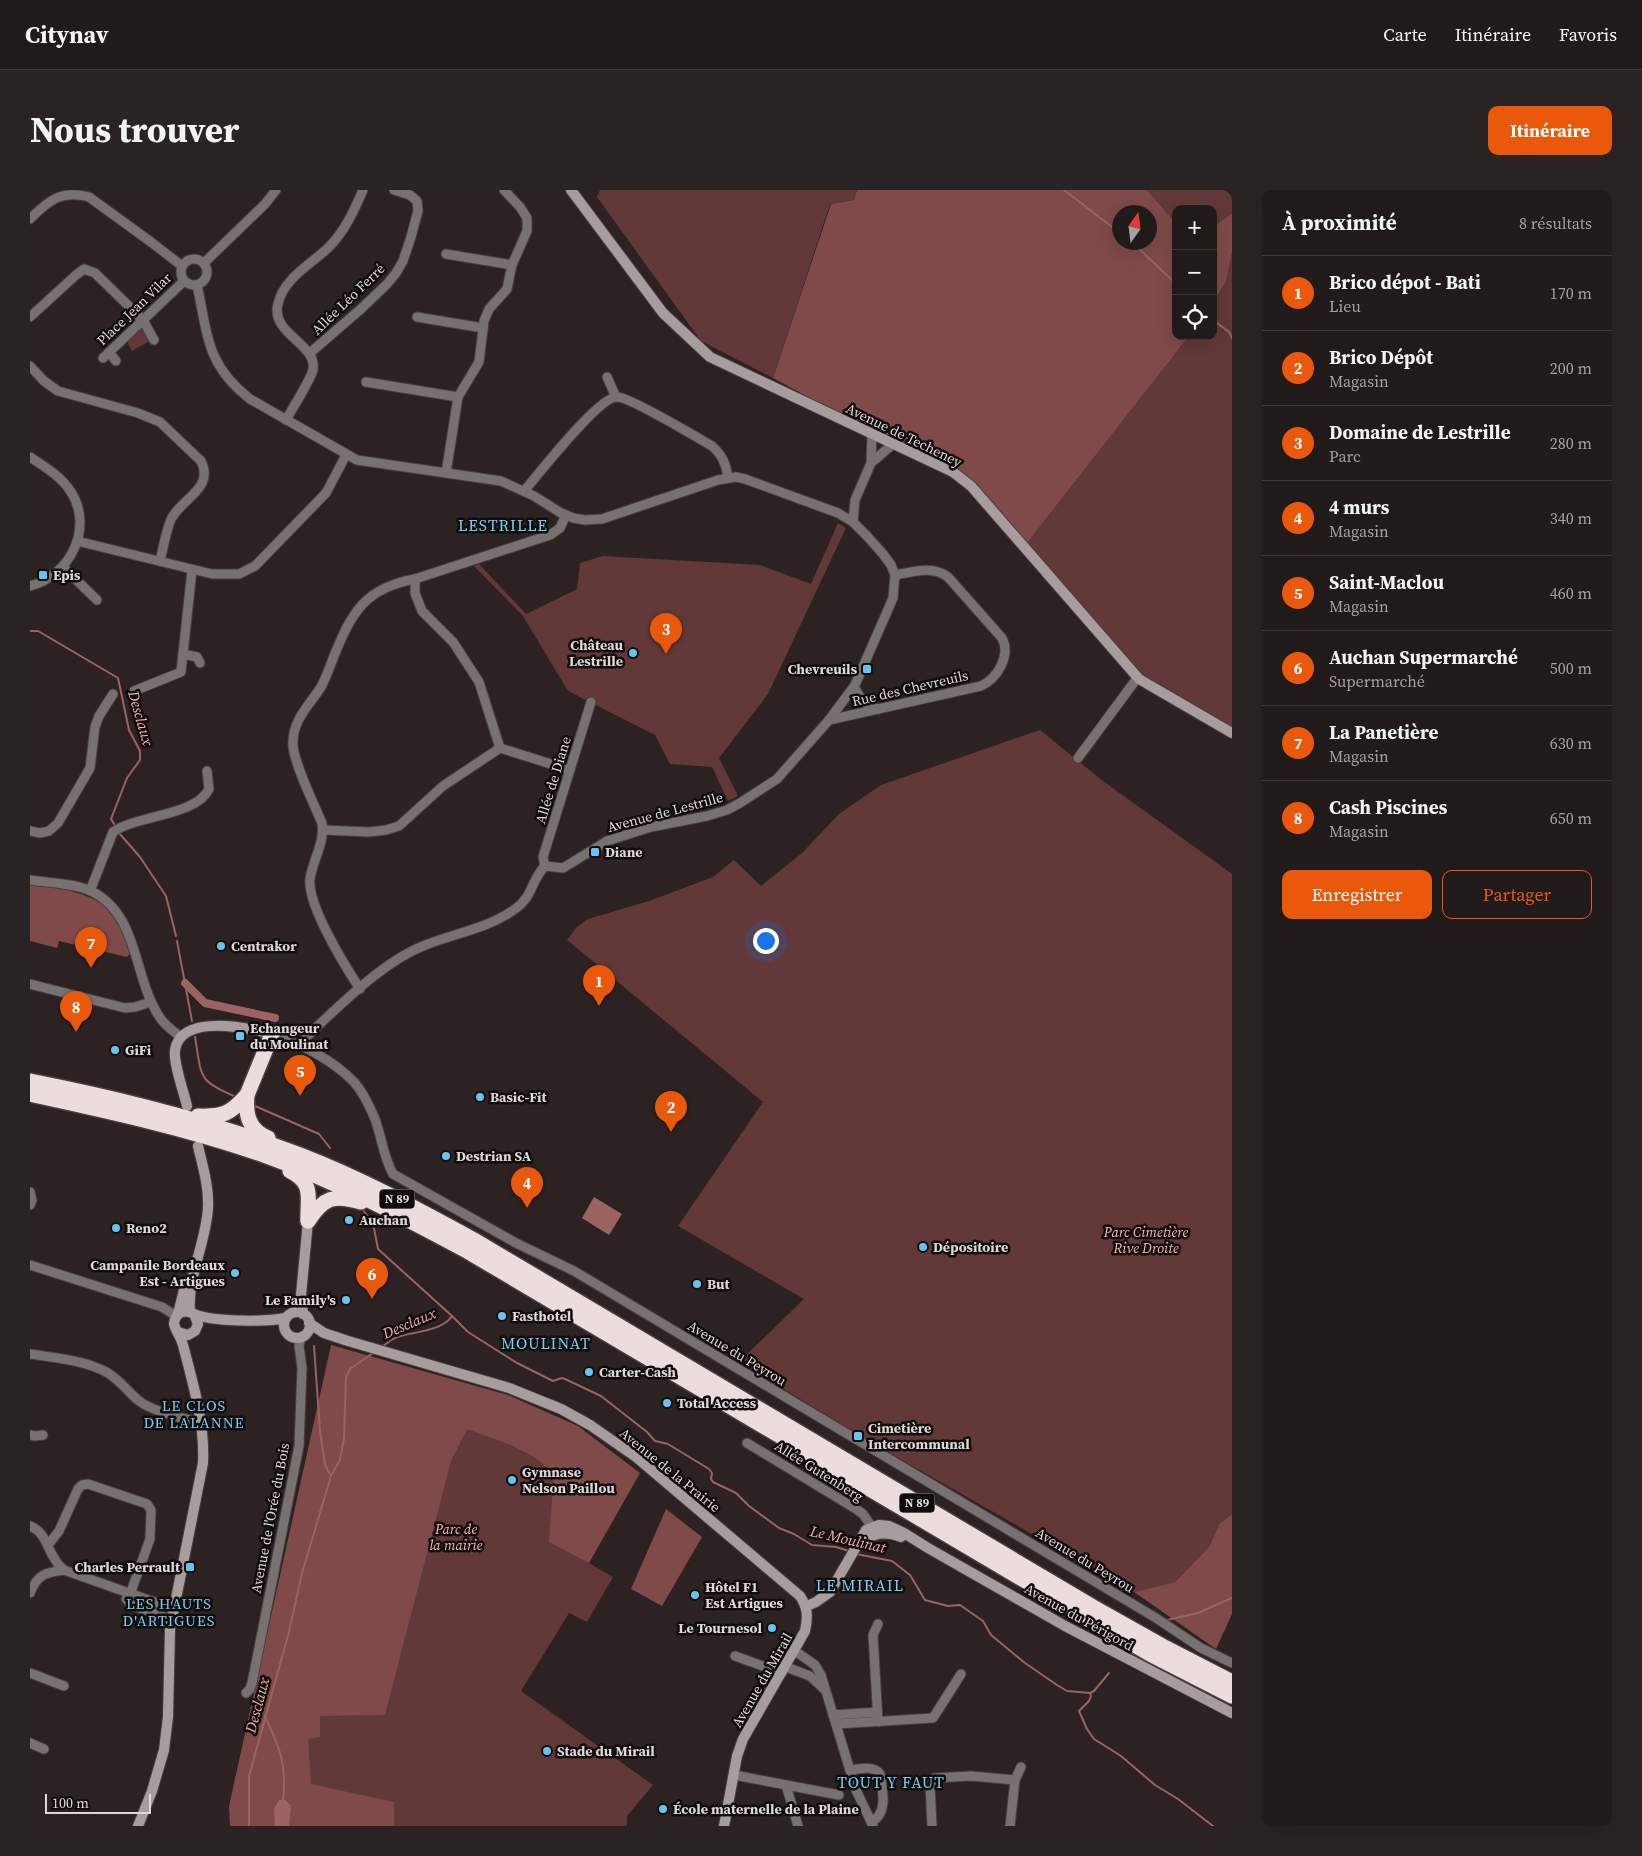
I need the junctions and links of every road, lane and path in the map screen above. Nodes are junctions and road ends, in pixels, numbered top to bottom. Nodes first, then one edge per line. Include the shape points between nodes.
1 (276, 190) edge
2 (363, 190) edge
3 (394, 190) edge
4 (504, 190) edge
5 (571, 190) edge
6 (68, 191) edge
7 (30, 219) edge
8 (446, 254) dead end
9 (204, 263) junction
10 (512, 265) junction
11 (182, 266) junction
12 (184, 281) junction
13 (197, 285) junction
14 (30, 317) edge
15 (417, 317) dead end
16 (143, 320) junction
17 (483, 328) junction
18 (154, 340) dead end
19 (310, 353) junction
20 (116, 361) dead end
21 (30, 366) edge
22 (607, 377) dead end
23 (366, 382) dead end
24 (458, 396) junction
25 (616, 397) junction
26 (286, 420) junction
27 (872, 434) junction
28 (893, 444) junction
29 (346, 455) junction
30 (30, 457) edge
31 (872, 463) junction
32 (446, 473) junction
33 (728, 478) junction
34 (524, 492) junction
35 (855, 500) junction
36 (838, 513) junction
37 (566, 515) junction
38 (853, 522) junction
39 (78, 541) junction
40 (160, 562) junction
41 (62, 567) junction
42 (192, 570) junction
43 (894, 575) junction
44 (415, 579) junction
45 (30, 586) edge
46 (97, 600) dead end
47 (183, 654) junction
48 (200, 663) dead end
49 (1138, 677) junction
50 (854, 687) junction
51 (134, 691) dead end
52 (113, 694) dead end
53 (591, 702) dead end
54 (879, 709) junction
55 (830, 720) junction
56 (1232, 733) edge
57 (500, 748) junction
58 (1078, 758) dead end
59 (570, 770) junction
60 (207, 771) dead end
61 (323, 830) junction
62 (30, 831) edge
63 (545, 866) junction
64 (30, 880) edge
65 (90, 891) junction
66 (30, 984) edge
67 (360, 989) junction
68 (151, 1002) junction
69 (272, 1034) junction
70 (181, 1037) junction
71 (301, 1045) junction
72 (30, 1082) edge
73 (30, 1094) edge
74 (247, 1096) junction
75 (187, 1106) dead end
76 (174, 1115) junction
77 (191, 1132) junction
78 (198, 1146) dead end
79 (30, 1192) edge
80 (393, 1198) junction
81 (30, 1205) edge
82 (399, 1215) junction
83 (308, 1221) junction
84 (202, 1235) junction
85 (30, 1265) edge
86 (192, 1313) junction
87 (177, 1315) junction
88 (221, 1320) junction
89 (297, 1328) junction
90 (195, 1331) junction
91 (178, 1332) junction
92 (30, 1354) edge
93 (188, 1360) junction
94 (201, 1421) junction
95 (30, 1435) edge
96 (44, 1435) dead end
97 (747, 1443) dead end
98 (30, 1526) edge
99 (872, 1527) junction
100 (881, 1533) junction
101 (915, 1541) junction
102 (48, 1545) junction
103 (857, 1549) junction
104 (64, 1570) junction
105 (30, 1593) edge
106 (130, 1598) junction
107 (807, 1606) junction
108 (174, 1609) junction
109 (172, 1620) junction
110 (878, 1624) dead end
111 (795, 1652) junction
112 (735, 1656) dead end
113 (1232, 1663) edge
114 (784, 1670) junction
115 (30, 1673) edge
116 (961, 1674) dead end
117 (1232, 1682) edge
118 (64, 1686) dead end
119 (825, 1690) junction
120 (246, 1693) dead end
121 (1232, 1696) edge
122 (1232, 1713) edge
123 (877, 1717) junction
124 (834, 1719) junction
125 (30, 1743) edge
126 (44, 1749) dead end
127 (1021, 1767) dead end
128 (850, 1770) junction
129 (734, 1775) junction
130 (1015, 1780) junction
131 (786, 1785) junction
132 (839, 1795) dead end
133 (872, 1824) edge
134 (138, 1826) edge
135 (724, 1826) edge
136 (798, 1826) edge
137 (932, 1826) edge
138 (1010, 1826) edge

1 - 9 street
2 - 19 street via 351,219 329,247 288,285 277,305 279,318 286,330
3 - 19 street, Allée Léo Ferré via 417,201 418,211 403,261 387,284
4 - 10 street via 527,218 527,231
5 - 27 street, Avenue de Techeney via 663,313 710,357
6 - 7 street via 51,199
6 - 11 street via 89,198
8 - 10 street
9 - 11 street via 192,258
9 - 13 street via 207,276
10 - 17 street via 507,289 489,309
11 - 12 street via 180,274
12 - 13 street
12 - 16 street, Place Jean Vilar
13 - 26 street via 208,340 226,377 250,399
14 - 16 street via 84,269 95,273
15 - 17 street
16 - 18 street
16 - 20 street, Place Jean Vilar via 106,355
17 - 24 street via 479,362
19 - 26 street via 313,371
21 - 40 street via 58,391 160,422 201,462 205,469 202,486 172,517
22 - 25 street
23 - 24 street
24 - 32 street
25 - 33 street via 712,446 721,454
25 - 34 street via 609,398 594,411
26 - 29 street
27 - 28 street, Avenue de Techeney
27 - 31 street
28 - 31 street
28 - 49 street, Avenue de Techeney via 953,472 971,486
29 - 32 street via 369,463
29 - 42 street via 326,493 255,566 239,574
30 - 39 street via 53,471 71,491 80,524
31 - 35 street
32 - 34 street via 501,482
33 - 36 street via 746,479
33 - 37 street via 602,518 585,520
34 - 37 street
35 - 36 street
35 - 38 street
36 - 38 street
37 - 44 street via 560,528 550,535
38 - 43 street via 884,554
39 - 40 street
39 - 41 street
40 - 42 street
41 - 45 street via 49,579
41 - 46 street
42 - 47 street
43 - 50 street, Avenue de Lestrille via 893,598
43 - 54 street, Rue des Chevreuils via 927,570 948,576 1002,638 1005,654 995,676 981,686
44 - 57 street via 415,593 422,611 453,642 479,682
44 - 61 street via 383,589 359,607 350,619 320,688 302,711 294,733 294,754
47 - 48 street via 197,656
47 - 51 street via 181,672
49 - 56 street, Avenue de Techeney
49 - 58 street
50 - 54 street via 862,700
50 - 55 street, Avenue de Lestrille
52 - 62 street via 95,727 90,768 58,823 50,831
53 - 59 street, Allée de Diane
54 - 55 street, Rue des Chevreuils
55 - 63 street, Avenue de Lestrille via 777,780 727,810 651,827 607,841 563,868
57 - 59 street
57 - 61 street via 443,786 399,826 368,832
59 - 63 street, Allée de Diane via 543,856
60 - 65 street via 209,789 202,799 113,832
61 - 67 street via 310,878 310,892 322,922
63 - 67 street via 538,873 527,900 515,910 487,925 399,958
64 - 65 street
65 - 68 street via 105,900 120,916
66 - 68 street via 125,1008
67 - 71 street
68 - 70 street via 164,1024
69 - 70 street via 215,1026 193,1029
69 - 71 street, Avenue du Peyrou
69 - 74 highway
70 - 75 street via 176,1048 177,1064
71 - 113 street, Avenue du Peyrou via 355,1083 375,1120 393,1174 516,1244 574,1271 1156,1618 1201,1648
72 - 76 highway, N 89
73 - 77 highway, N 89
74 - 76 highway via 223,1115
74 - 80 highway via 249,1121 258,1133 356,1174
76 - 80 highway, N 89 via 294,1153
77 - 82 highway, N 89 via 290,1165
77 - 83 highway via 208,1143 301,1178 308,1192
78 - 84 street via 208,1200
79 - 81 street
80 - 117 highway, N 89 via 474,1240 1100,1611
82 - 83 highway via 340,1198 322,1203
82 - 121 highway, N 89 via 512,1277 1094,1622
83 - 89 street
84 - 86 street via 190,1295
84 - 87 street
85 - 87 street via 162,1307
86 - 87 street
86 - 88 street
86 - 90 street via 198,1320
87 - 91 street via 174,1324
88 - 89 street via 269,1321
88 - 90 street
89 - 107 street, Avenue de la Prairie via 324,1333 509,1388 561,1409 636,1457 800,1596
89 - 120 street, Avenue de l'Orée du Bois via 302,1368 299,1446 252,1683
90 - 91 street via 184,1335
90 - 93 street
91 - 93 street
92 - 94 street via 84,1363 107,1373 146,1406
93 - 94 street
94 - 108 street via 202,1470
95 - 96 street
97 - 99 street, Allée Gutenberg via 856,1509
98 - 102 street via 36,1528
99 - 100 street
99 - 101 street, Avenue du Périgord via 889,1526
99 - 103 street via 863,1533
100 - 101 street, Avenue du Périgord
100 - 103 street via 872,1535
101 - 122 street, Avenue du Périgord via 1081,1635
102 - 104 street
102 - 106 street via 60,1531 82,1485 88,1484 147,1504 151,1510 150,1539
103 - 107 street via 830,1592
104 - 105 street via 48,1572 38,1579
104 - 106 street via 121,1590
106 - 108 street
106 - 109 street via 134,1606
107 - 111 street, Avenue du Mirail via 806,1631
108 - 109 street
109 - 134 street via 166,1740 159,1771
110 - 123 street via 873,1635
111 - 114 street, Avenue du Mirail
111 - 119 street via 818,1669 825,1682
112 - 114 street
114 - 119 street via 814,1679
114 - 129 street, Avenue du Mirail via 745,1735
115 - 118 street
116 - 123 street via 933,1718
119 - 124 street
123 - 124 street
124 - 128 street
125 - 126 street
127 - 130 street
128 - 133 street
128 - 133 street via 872,1769 880,1774 882,1810
129 - 131 street
129 - 135 street, Avenue du Mirail
130 - 137 street via 971,1776 934,1778 930,1784
130 - 138 street
131 - 132 street
131 - 136 street

